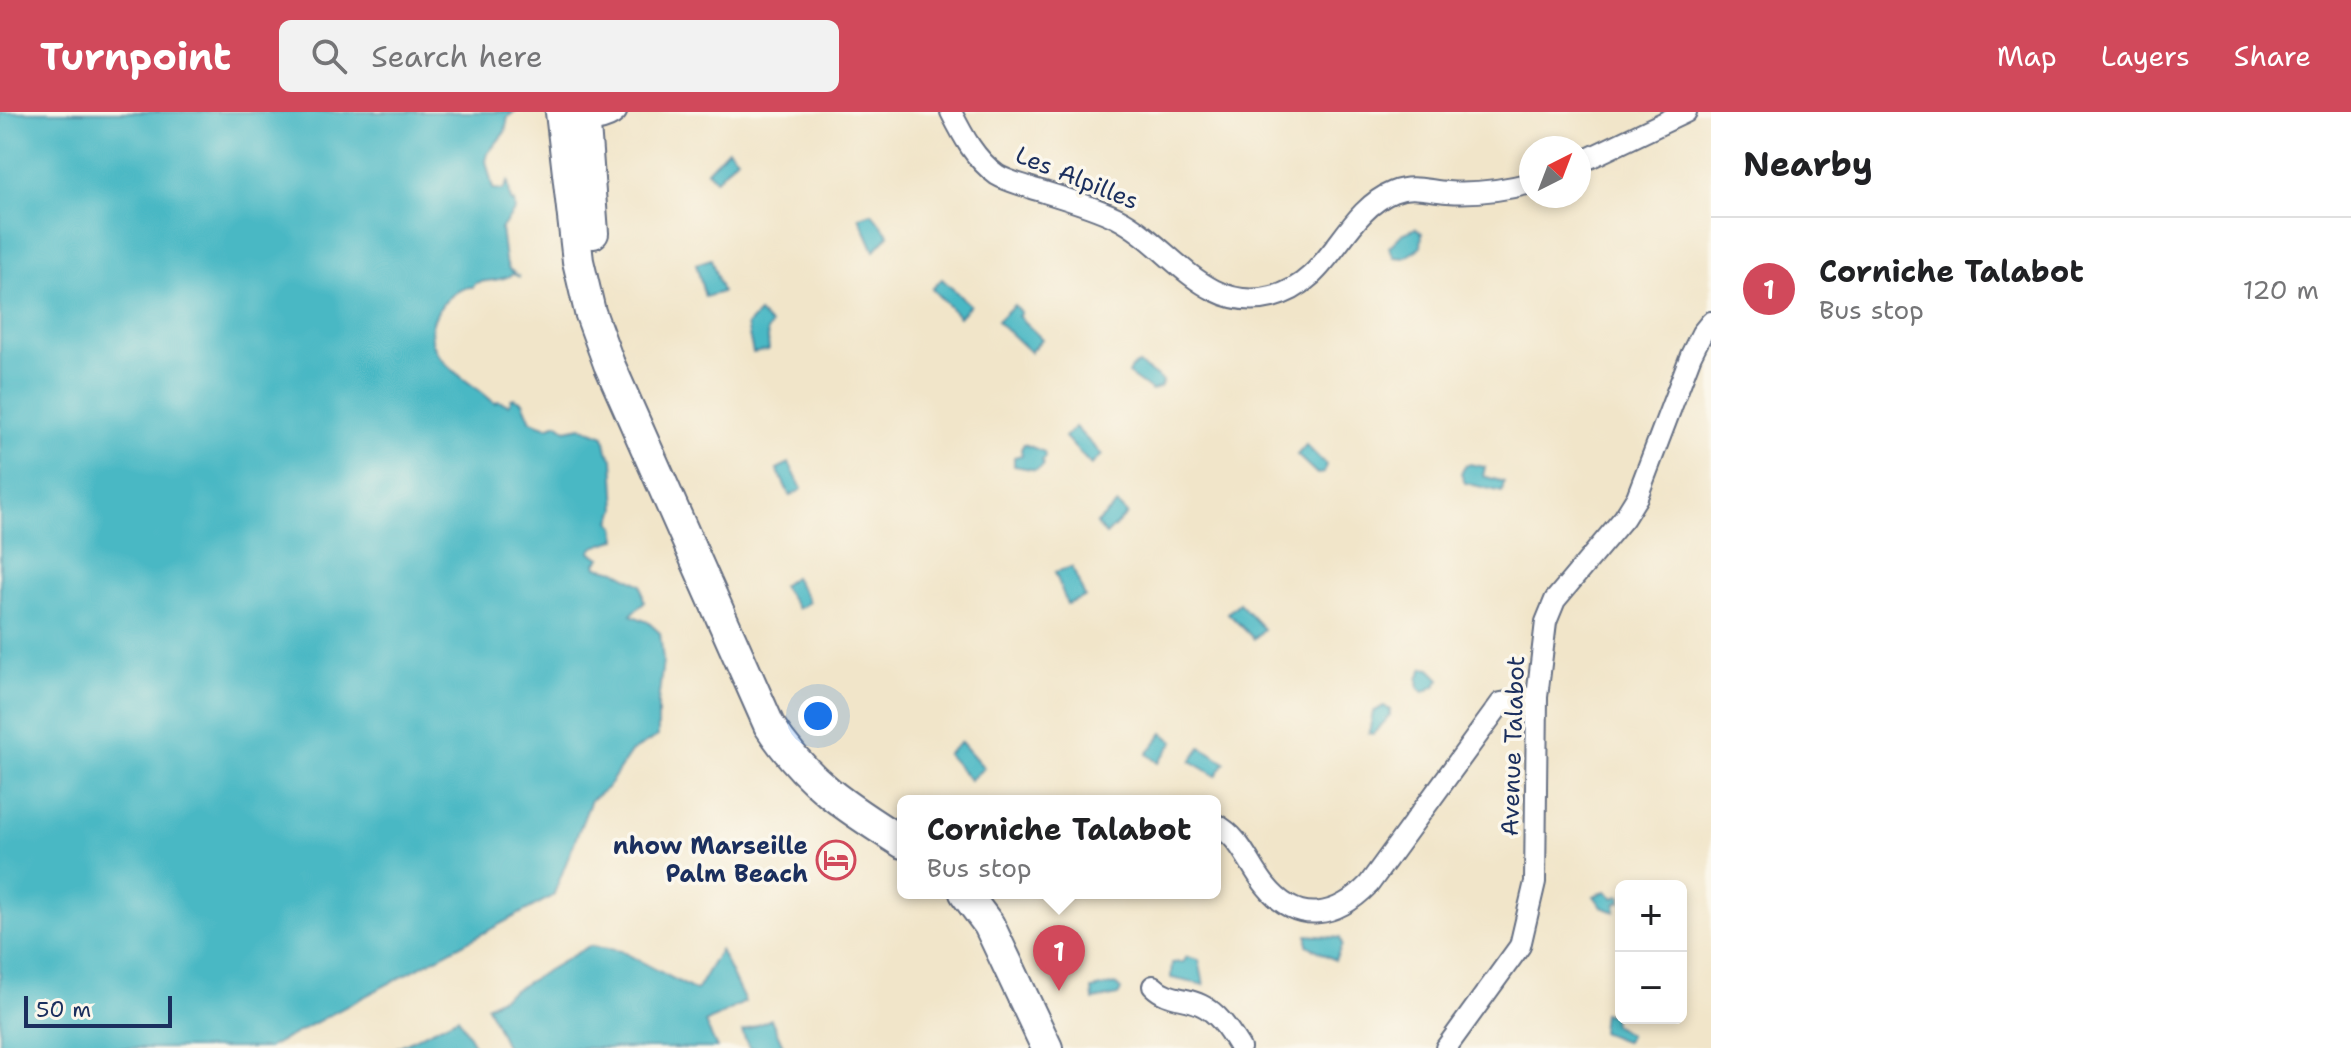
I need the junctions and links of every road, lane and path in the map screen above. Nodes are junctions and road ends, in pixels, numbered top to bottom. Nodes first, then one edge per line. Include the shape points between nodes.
1 (616, 112) edge
2 (951, 112) edge
3 (1686, 112) edge
4 (571, 118) edge
5 (1591, 157) edge
6 (1519, 185) edge
7 (1711, 322) edge
8 (1537, 697) junction
9 (897, 817) edge
10 (1221, 827) edge
11 (897, 839) edge
12 (970, 899) edge
13 (994, 899) edge
14 (1153, 986) dead end
15 (1047, 1048) edge
16 (1068, 1048) edge
17 (1240, 1048) edge
18 (1446, 1048) edge

1 - 4 street via 609,117
2 - 6 street, Les Alpilles via 970,147 1000,177 1117,218 1145,235 1191,277 1229,298 1271,298 1294,289 1315,273 1377,200 1396,190 1478,192
3 - 5 street
4 - 9 main road via 597,260 626,357 785,715 835,778
4 - 11 main road via 578,261 590,312 769,725 795,763 826,792
7 - 8 street, Avenue Talabot via 1691,355 1637,497 1555,600 1546,622
8 - 10 street via 1501,703 1369,884 1337,909 1298,911 1283,902
8 - 18 street, Avenue Talabot via 1535,882 1520,946
12 - 15 main road via 989,925
13 - 16 main road
14 - 17 street via 1161,995 1212,1012

